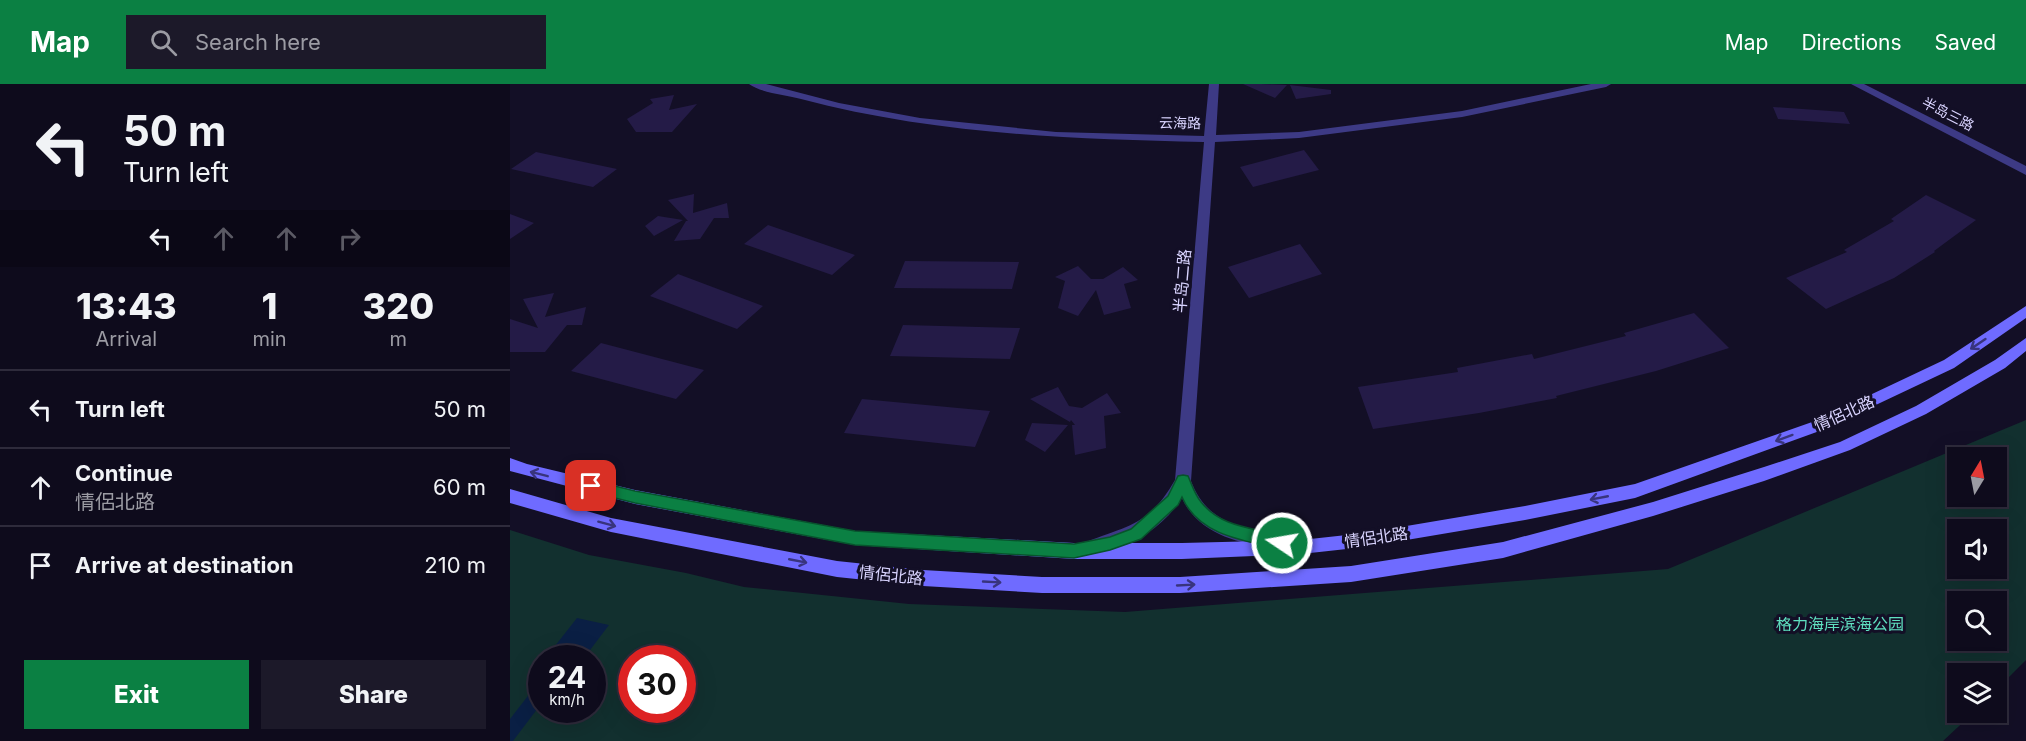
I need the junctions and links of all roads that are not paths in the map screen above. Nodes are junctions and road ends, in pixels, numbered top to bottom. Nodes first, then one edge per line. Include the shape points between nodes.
1 (754, 84) edge
2 (1214, 84) edge
3 (1606, 84) edge
4 (1856, 84) edge
5 (1209, 139) junction
6 (2026, 171) edge
7 (2026, 311) edge
8 (2026, 343) edge
9 (510, 464) edge
10 (1183, 481) junction
11 (510, 496) edge
12 (1301, 546) junction
13 (1074, 551) junction

1 - 5 street, 云海路 via 838,106 920,121 1056,135
2 - 5 street, 半岛二路
3 - 5 street, 云海路 via 1462,114 1299,135
4 - 6 street, 半岛三路
5 - 10 street, 半岛二路
7 -> 12 main road, 情侶北路 via 1948,364 1820,424 1635,491 1365,540
11 -> 8 main road, 情侶北路 via 623,528 837,569 922,578 1042,585 1180,585 1351,574 1503,550 1764,474 1845,446 1921,410 2000,364
13 -> 9 main road, 情侶北路 via 855,538 635,497
10 - 12 street via 1194,505 1207,519 1245,535
10 - 13 street via 1173,501 1136,534
12 - 13 main road, 情侶北路

